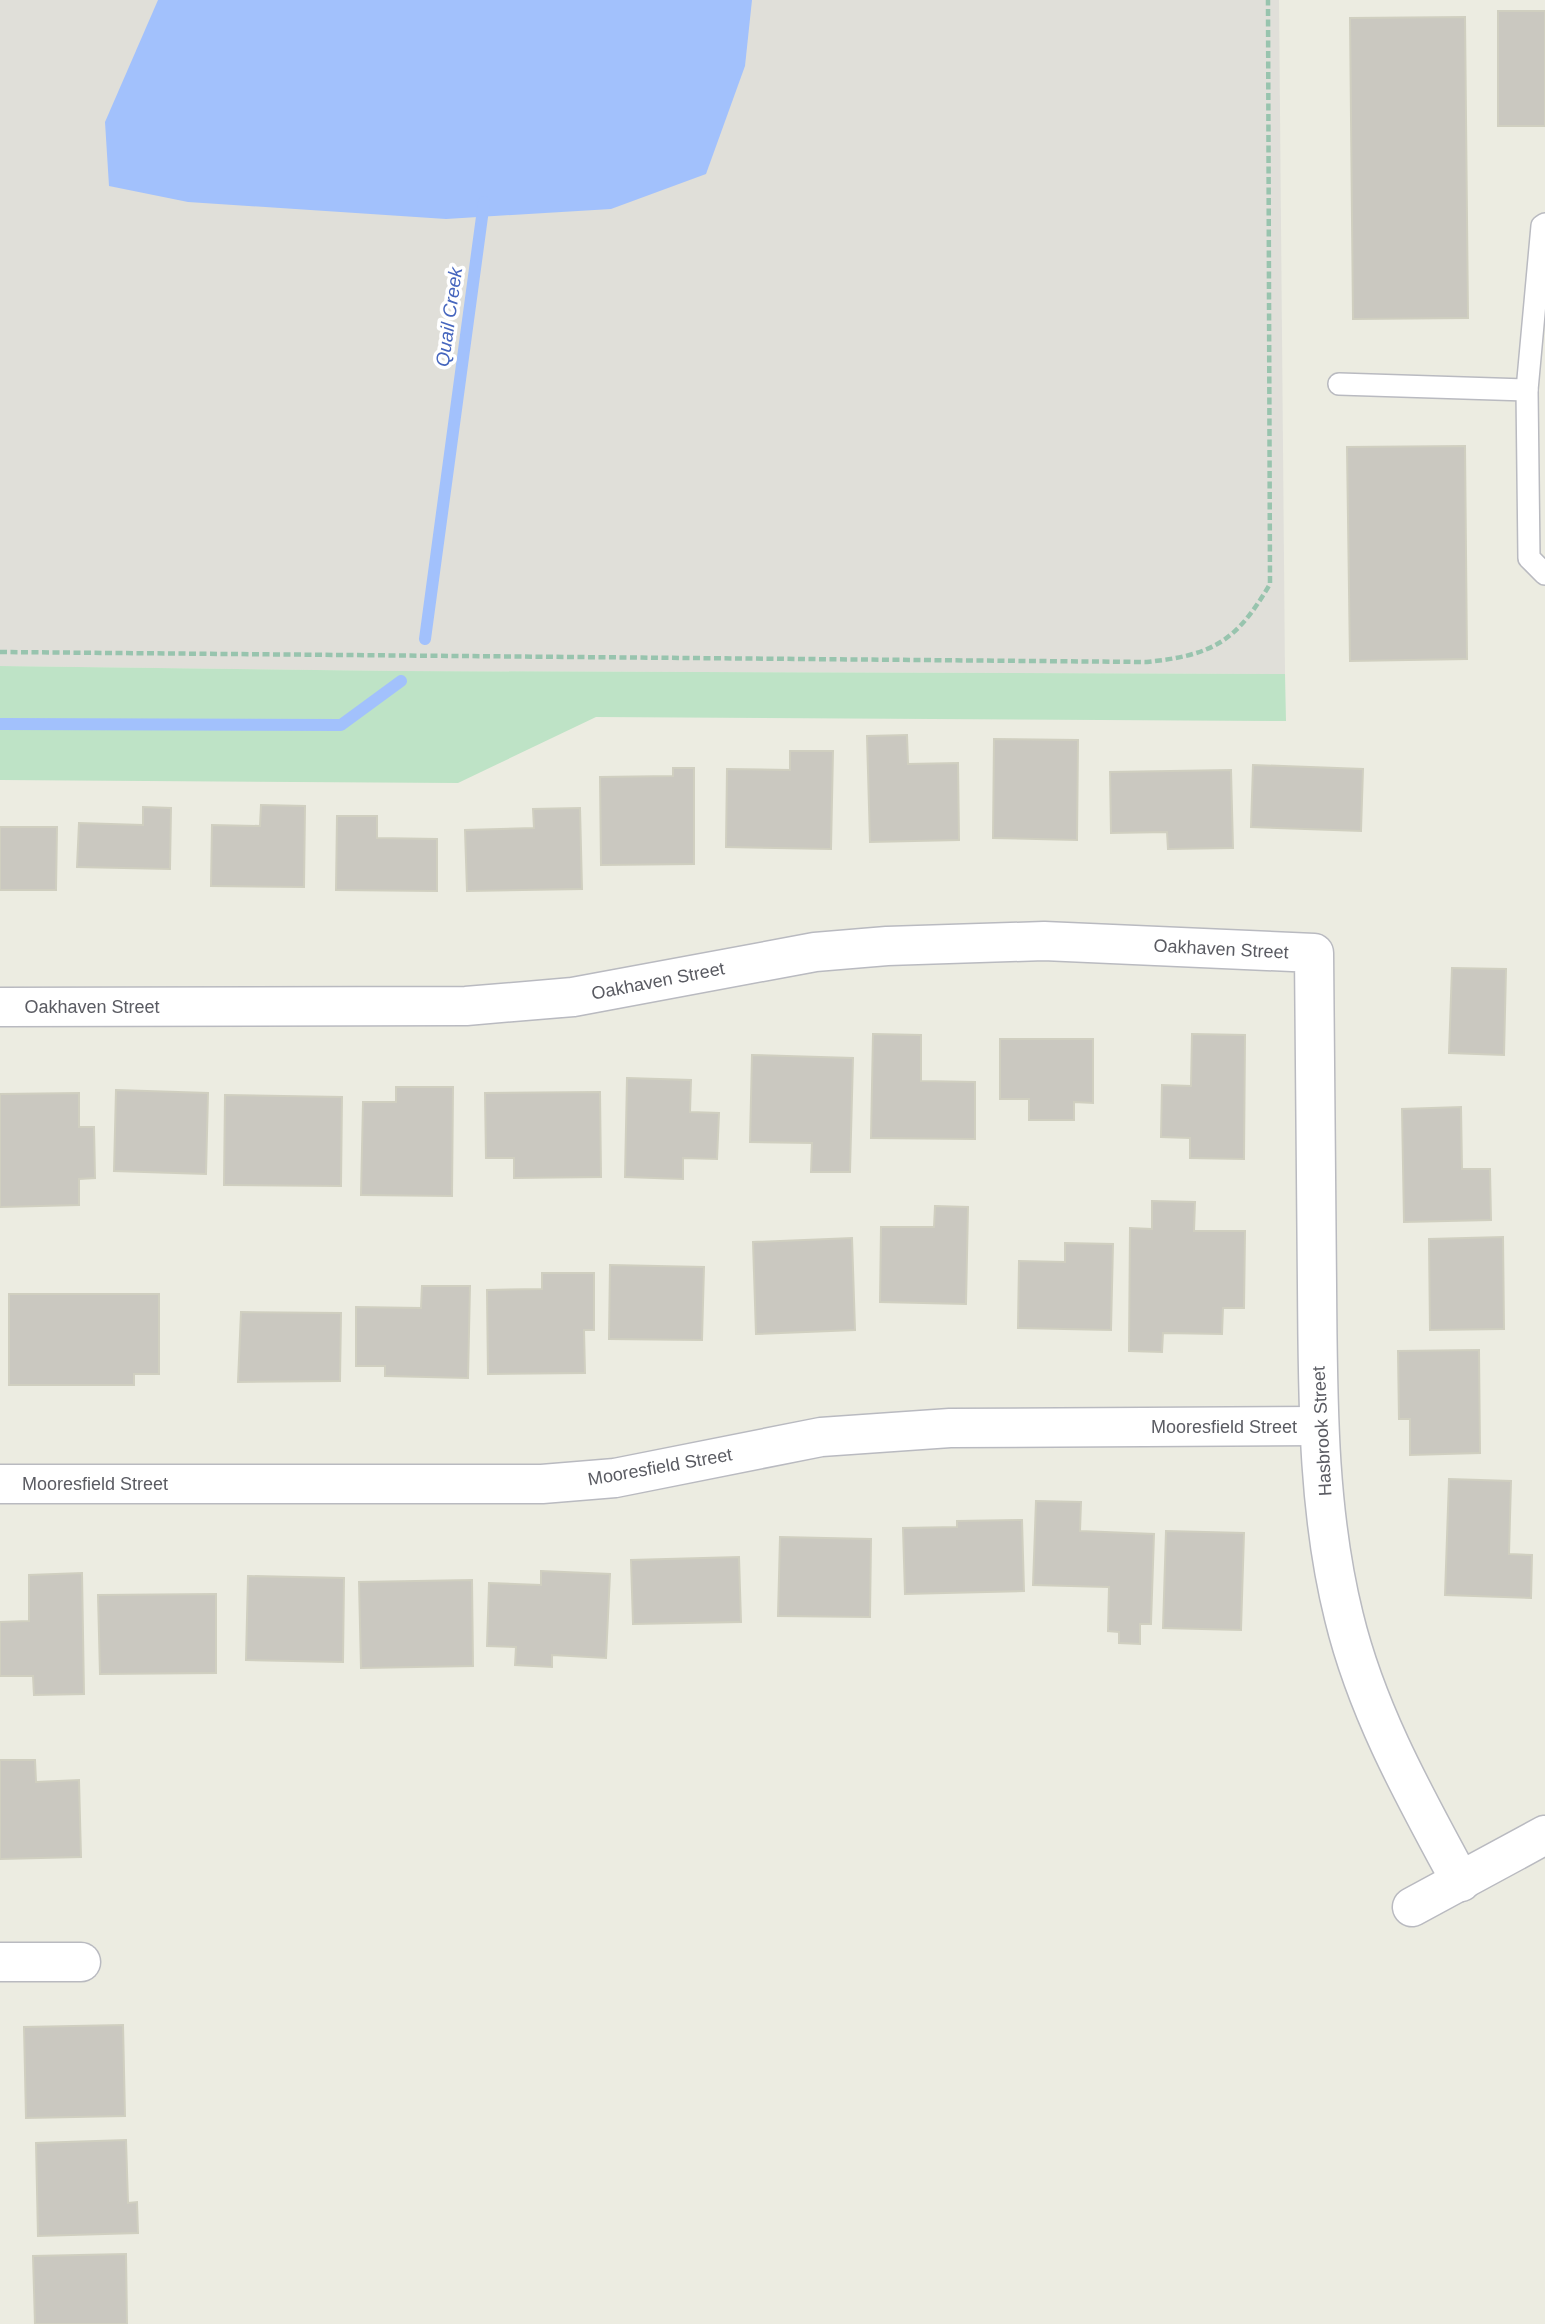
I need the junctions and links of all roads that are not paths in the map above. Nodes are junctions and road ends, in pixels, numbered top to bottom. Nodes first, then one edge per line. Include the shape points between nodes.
1 (1545, 224) edge
2 (1339, 384) dead end
3 (1527, 390) junction
4 (1545, 574) edge
5 (1314, 953) joint
6 (0, 1007) edge
7 (1319, 1426) junction
8 (0, 1484) edge
9 (1545, 1835) edge
10 (1461, 1882) junction
11 (1412, 1907) dead end
12 (0, 1962) edge
13 (81, 1962) dead end

1 - 3 lane
2 - 3 lane
3 - 4 lane via 1529,558
5 - 6 street, Oakhaven Street via 1044,941 887,946 815,952 573,997 466,1006
5 - 7 street, Hasbrook Street
7 - 8 street, Mooresfield Street via 950,1428 821,1437 615,1478 542,1484
7 - 10 street, Hasbrook Street via 1326,1507 1344,1617 1401,1772
9 - 10 street
10 - 11 street
12 - 13 street

